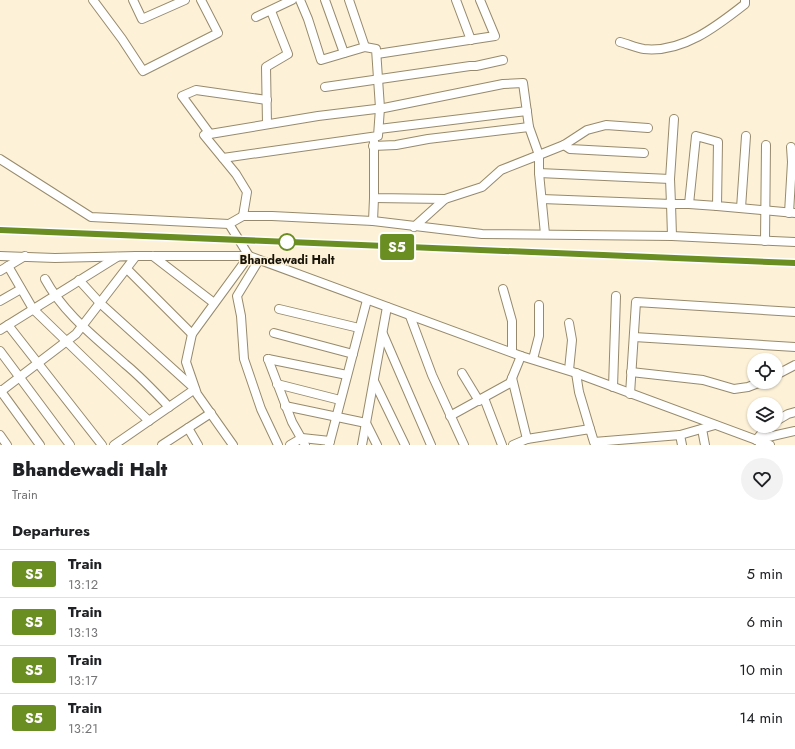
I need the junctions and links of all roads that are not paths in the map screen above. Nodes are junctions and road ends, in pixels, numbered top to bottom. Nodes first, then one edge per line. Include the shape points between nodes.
1 (93, 0) edge
2 (133, 0) edge
3 (184, 0) edge
4 (202, 0) edge
5 (292, 0) edge
6 (300, 0) edge
7 (325, 0) edge
8 (349, 0) edge
9 (456, 0) edge
10 (480, 0) edge
11 (745, 0) edge
12 (271, 11) junction
13 (256, 17) dead end
14 (471, 40) junction
15 (620, 42) dead end
16 (365, 47) junction
17 (344, 53) junction
18 (377, 54) junction
19 (503, 60) dead end
20 (378, 80) junction
21 (325, 87) dead end
22 (267, 100) junction
23 (380, 108) junction
24 (527, 111) junction
25 (674, 119) dead end
26 (267, 124) junction
27 (529, 126) junction
28 (648, 128) dead end
29 (379, 129) junction
30 (210, 134) junction
31 (374, 136) junction
32 (746, 136) dead end
33 (564, 145) junction
34 (766, 145) dead end
35 (373, 146) junction
36 (791, 147) dead end
37 (644, 153) dead end
38 (539, 155) junction
39 (223, 158) junction
40 (0, 159) edge
41 (539, 174) junction
42 (670, 179) junction
43 (374, 198) junction
44 (445, 199) junction
45 (542, 199) junction
46 (671, 204) junction
47 (689, 204) junction
48 (717, 206) junction
49 (741, 208) junction
50 (767, 211) junction
51 (792, 213) edge
52 (243, 216) junction
53 (373, 221) junction
54 (229, 224) junction
55 (414, 227) junction
56 (546, 234) junction
57 (672, 236) junction
58 (765, 240) junction
59 (795, 242) edge
60 (25, 255) junction
61 (0, 256) edge
62 (117, 256) junction
63 (136, 256) junction
64 (153, 256) junction
65 (249, 256) junction
66 (260, 260) junction
67 (8, 266) junction
68 (127, 269) dead end
69 (0, 271) edge
70 (45, 279) dead end
71 (79, 280) junction
72 (21, 289) junction
73 (503, 289) dead end
74 (54, 296) junction
75 (616, 296) dead end
76 (366, 300) junction
77 (0, 301) edge
78 (100, 303) junction
79 (214, 304) junction
80 (539, 305) dead end
81 (387, 308) junction
82 (33, 309) junction
83 (279, 309) dead end
84 (795, 312) edge
85 (410, 316) junction
86 (568, 322) dead end
87 (8, 325) junction
88 (82, 326) junction
89 (359, 328) junction
90 (0, 330) edge
91 (192, 334) junction
92 (274, 334) dead end
93 (383, 334) junction
94 (634, 337) junction
95 (67, 342) junction
96 (795, 347) edge
97 (0, 351) edge
98 (512, 352) junction
99 (353, 354) junction
100 (521, 356) junction
101 (533, 359) junction
102 (38, 363) junction
103 (795, 365) edge
104 (783, 371) edge
105 (572, 372) junction
106 (631, 372) junction
107 (462, 373) dead end
108 (347, 374) junction
109 (20, 376) junction
110 (512, 378) junction
111 (374, 381) junction
112 (277, 384) junction
113 (613, 387) junction
114 (747, 387) edge
115 (195, 389) junction
116 (0, 391) edge
117 (630, 394) junction
118 (482, 399) junction
119 (340, 400) junction
120 (285, 406) junction
121 (169, 407) junction
122 (795, 412) edge
123 (211, 413) junction
124 (337, 416) junction
125 (450, 416) junction
126 (783, 417) edge
127 (149, 421) junction
128 (366, 423) junction
129 (715, 425) junction
130 (188, 428) junction
131 (590, 429) junction
132 (702, 429) junction
133 (795, 431) edge
134 (766, 433) edge
135 (0, 435) edge
136 (680, 435) junction
137 (526, 439) junction
138 (303, 441) edge
139 (625, 442) edge
140 (330, 443) edge
141 (762, 443) edge
142 (166, 444) edge
143 (594, 444) edge
144 (7, 445) edge
145 (40, 445) edge
146 (70, 445) edge
147 (102, 445) edge
148 (114, 445) edge
149 (198, 445) edge
150 (233, 445) edge
151 (278, 445) edge
152 (290, 445) edge
153 (362, 445) edge
154 (377, 445) edge
155 (405, 445) edge
156 (431, 445) edge
157 (464, 445) edge
158 (502, 445) edge
159 (513, 445) edge
160 (682, 445) edge
161 (705, 445) edge

1 - 4 street via 143,71 218,33
2 - 3 street via 142,19
5 - 12 street
6 - 17 street via 322,60
7 - 17 street
8 - 16 street
9 - 14 street
10 - 14 street via 495,36
11 - 15 street via 745,4 710,30 672,47 644,49
12 - 13 street
12 - 22 street via 288,54 266,67
14 - 18 street
16 - 17 street
16 - 18 street via 376,48
18 - 20 street
19 - 20 street
20 - 21 street
20 - 23 street
22 - 26 street
22 - 30 street via 196,90 182,96
23 - 24 street via 503,84 523,83
23 - 26 street
23 - 29 street
24 - 27 street
24 - 29 street
25 - 42 street
26 - 30 street
27 - 35 street
27 - 38 street
28 - 33 street via 606,125 586,130
29 - 31 street via 378,136
30 - 39 street via 204,135
31 - 35 street
31 - 39 street
32 - 49 street
33 - 37 street via 570,149
33 - 38 street
34 - 50 street
35 - 43 street
36 - 51 street
38 - 41 street
38 - 44 street via 501,170 482,187
39 - 52 street via 246,192
40 - 54 street via 91,217
41 - 42 street
41 - 45 street
42 - 46 street
43 - 44 street
43 - 53 street
44 - 55 street
45 - 46 street
45 - 56 street
46 - 47 street
46 - 57 street
47 - 48 street
47 - 48 street via 696,136 718,142
48 - 49 street
49 - 50 street
50 - 51 street
50 - 58 street
52 - 53 street
52 - 54 street
53 - 55 street
54 - 65 street
55 - 56 street via 482,234
56 - 57 street
57 - 58 street
58 - 59 street
60 - 61 street
60 - 62 street via 55,258
60 - 67 street
62 - 63 street
62 - 71 street
63 - 64 street
63 - 78 street
64 - 65 street
64 - 79 street
65 - 66 street
65 - 79 street
66 - 76 street
66 - 151 street via 237,296 244,359 261,409
67 - 69 street
67 - 72 street
68 - 91 street
70 - 74 street
71 - 74 street
71 - 78 street
72 - 77 street
72 - 82 street
73 - 98 street via 512,321
74 - 82 street
74 - 88 street
75 - 113 street
76 - 81 street
76 - 89 street
78 - 88 street
78 - 115 street
79 - 91 street
80 - 101 street via 539,336
81 - 85 street
81 - 93 street
82 - 87 street
82 - 95 street
83 - 89 street
84 - 94 street via 636,302
85 - 98 street
85 - 125 street
86 - 105 street via 572,345
87 - 90 street
87 - 102 street
88 - 95 street
88 - 121 street
89 - 99 street
91 - 115 street via 186,362
92 - 99 street
93 - 111 street
93 - 156 street
94 - 96 street
94 - 106 street
95 - 102 street
95 - 127 street
97 - 109 street
98 - 100 street
99 - 108 street
100 - 101 street
100 - 110 street
101 - 105 street
102 - 109 street
102 - 147 street
103 - 104 street
105 - 113 street
105 - 131 street
106 - 114 street via 703,380 734,389
106 - 117 street
107 - 118 street
108 - 112 street via 268,359
108 - 119 street
109 - 116 street
109 - 146 street
110 - 118 street via 510,383
110 - 137 street
111 - 128 street
111 - 155 street
112 - 119 street
112 - 120 street
113 - 117 street
115 - 121 street
115 - 123 street
116 - 145 street
117 - 129 street
118 - 125 street
118 - 158 street
119 - 124 street
120 - 124 street
120 - 138 street
121 - 127 street
122 - 126 street
123 - 130 street
123 - 150 street
124 - 128 street
124 - 140 street
125 - 157 street
127 - 148 street
128 - 153 street
128 - 154 street
129 - 132 street
129 - 141 street
130 - 142 street
130 - 149 street
131 - 137 street
131 - 143 street
132 - 136 street
132 - 161 street
133 - 141 street via 768,437
134 - 141 street
135 - 144 street
136 - 139 street
136 - 160 street
137 - 159 street
138 - 140 street
138 - 152 street
139 - 143 street

